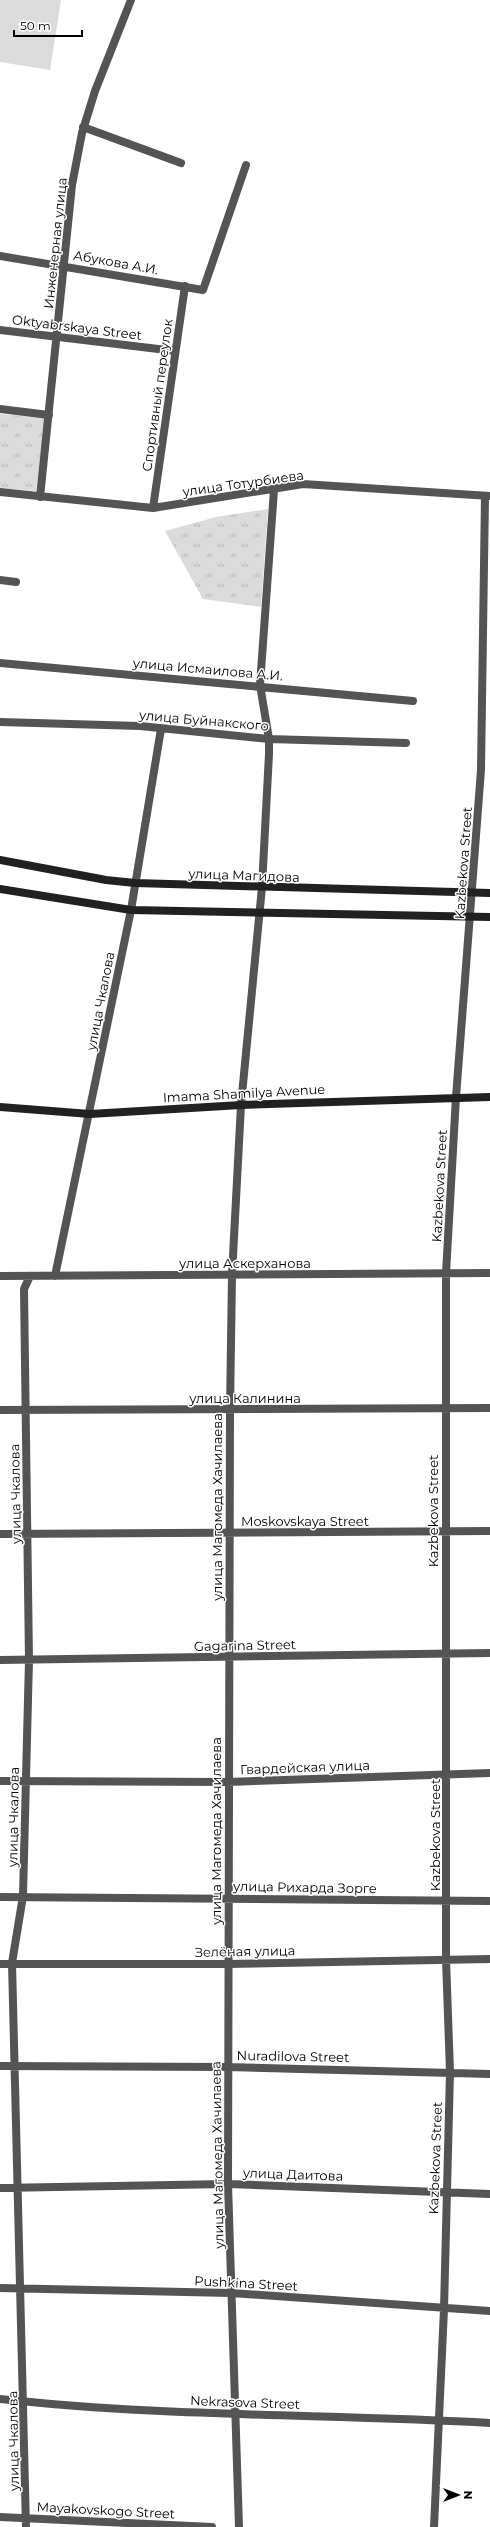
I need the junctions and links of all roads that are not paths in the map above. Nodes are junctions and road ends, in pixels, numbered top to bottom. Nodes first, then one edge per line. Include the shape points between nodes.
1 (131, 0) edge
2 (83, 127) junction
3 (181, 163) dead end
4 (246, 165) dead end
5 (0, 256) edge
6 (62, 265) junction
7 (184, 286) junction
8 (0, 330) edge
9 (58, 337) junction
10 (175, 351) junction
11 (0, 409) edge
12 (49, 415) junction
13 (274, 490) junction
14 (0, 492) edge
15 (488, 496) edge
16 (40, 497) junction
17 (153, 508) junction
18 (0, 580) edge
19 (16, 582) dead end
20 (0, 663) edge
21 (260, 685) junction
22 (413, 700) dead end
23 (0, 722) edge
24 (161, 729) junction
25 (269, 739) junction
26 (406, 743) dead end
27 (0, 860) edge
28 (135, 883) junction
29 (262, 888) junction
30 (0, 889) edge
31 (473, 893) junction
32 (490, 893) edge
33 (130, 910) junction
34 (260, 913) junction
35 (471, 917) junction
36 (490, 917) edge
37 (456, 1097) junction
38 (490, 1097) edge
39 (241, 1105) junction
40 (0, 1107) edge
41 (90, 1114) junction
42 (446, 1273) junction
43 (490, 1273) edge
44 (232, 1275) junction
45 (0, 1276) edge
46 (30, 1276) junction
47 (55, 1276) junction
48 (445, 1408) junction
49 (490, 1408) edge
50 (0, 1410) edge
51 (26, 1410) junction
52 (230, 1410) junction
53 (490, 1531) edge
54 (445, 1532) junction
55 (229, 1533) junction
56 (0, 1534) edge
57 (27, 1534) junction
58 (446, 1653) junction
59 (490, 1653) edge
60 (228, 1657) junction
61 (0, 1660) edge
62 (29, 1660) junction
63 (446, 1774) junction
64 (490, 1774) edge
65 (0, 1781) edge
66 (26, 1782) junction
67 (228, 1782) junction
68 (23, 1896) junction
69 (0, 1897) edge
70 (228, 1898) junction
71 (490, 1901) edge
72 (447, 1902) junction
73 (446, 1959) junction
74 (490, 1959) edge
75 (12, 1963) junction
76 (0, 1964) edge
77 (228, 1964) junction
78 (16, 2065) junction
79 (0, 2066) edge
80 (228, 2067) junction
81 (450, 2072) junction
82 (490, 2074) edge
83 (228, 2184) junction
84 (0, 2188) edge
85 (19, 2188) junction
86 (446, 2192) junction
87 (490, 2194) edge
88 (0, 2288) edge
89 (21, 2289) junction
90 (232, 2293) junction
91 (444, 2309) junction
92 (490, 2311) edge
93 (0, 2399) edge
94 (24, 2402) junction
95 (235, 2414) junction
96 (438, 2420) junction
97 (490, 2423) edge
98 (0, 2517) edge
99 (26, 2518) junction
100 (26, 2527) edge
101 (212, 2527) edge
102 (239, 2527) edge
103 (434, 2527) edge

1 - 2 street, Инженерная улица
2 - 3 street
2 - 6 street, Инженерная улица via 72,185
4 - 7 street, Абукова А.И. via 203,290
5 - 6 street, Абукова А.И.
6 - 7 street, Абукова А.И.
6 - 9 street, Инженерная улица
7 - 10 street, Спортивный переулок
8 - 9 street, Oktyabrskaya Street
9 - 10 street, Oktyabrskaya Street
9 - 12 street, Инженерная улица
10 - 17 street, Спортивный переулок
11 - 12 street
12 - 16 street, Инженерная улица
13 - 15 street, улица Тотурбиева via 302,484
13 - 17 street, улица Тотурбиева
13 - 21 street, улица Магомеда Хачилаева
14 - 16 street, улица Тотурбиева
15 - 31 street, Kazbekova Street via 481,770
16 - 17 street, улица Тотурбиева
18 - 19 street
20 - 21 street, улица Исмаилова А.И.
21 - 22 street, улица Исмаилова А.И.
21 - 25 street, улица Магомеда Хачилаева
23 - 24 street, улица Буйнакского
24 - 25 street, улица Буйнакского
24 - 28 street, улица Чкалова
25 - 26 street, улица Буйнакского
25 - 29 street, улица Магомеда Хачилаева
27 - 28 main road, улица Магидова
28 - 29 main road, улица Магидова
28 - 33 street, улица Чкалова
29 - 31 main road, улица Магидова
29 - 34 street, улица Магомеда Хачилаева
30 - 33 main road
31 - 32 main road, улица Магидова
31 - 35 street, Kazbekova Street
33 - 34 main road
33 - 41 street, улица Чкалова
34 - 35 main road
34 - 39 street, улица Магомеда Хачилаева
35 - 36 main road
35 - 37 street, Kazbekova Street
37 - 38 main road, Imama Shamilya Avenue
37 - 39 main road, Imama Shamilya Avenue
37 - 42 street, Kazbekova Street
39 - 41 main road, Imama Shamilya Avenue
39 - 44 street, улица Магомеда Хачилаева
40 - 41 main road, Imama Shamilya Avenue
41 - 47 street, улица Чкалова
42 - 43 street, улица Аскерханова
42 - 44 street, улица Аскерханова
42 - 48 street, Kazbekova Street
44 - 47 street, улица Аскерханова
44 - 52 street, улица Магомеда Хачилаева
45 - 46 street, улица Аскерханова
46 - 47 street, улица Аскерханова
46 - 51 street, улица Чкалова via 24,1289
48 - 49 street, улица Калинина
48 - 52 street, улица Калинина
48 - 54 street, Kazbekova Street
50 - 51 street, улица Калинина
51 - 52 street, улица Калинина
51 - 57 street, улица Чкалова
52 - 55 street, улица Магомеда Хачилаева
53 - 54 street, Moskovskaya Street
54 - 55 street, Moskovskaya Street
54 - 58 street, Kazbekova Street
55 - 57 street, Moskovskaya Street
55 - 60 street, улица Магомеда Хачилаева
56 - 57 street, Moskovskaya Street
57 - 62 street, улица Чкалова
58 - 59 street, Gagarina Street
58 - 60 street, Gagarina Street
58 - 63 street, Kazbekova Street
60 - 62 street, Gagarina Street
60 - 67 street, улица Магомеда Хачилаева
61 - 62 street, Gagarina Street
62 - 66 street, улица Чкалова
63 - 64 street, Гвардейская улица
63 - 67 street, Гвардейская улица
63 - 72 street, Kazbekova Street
65 - 66 street, Гвардейская улица
66 - 67 street, Гвардейская улица
66 - 68 street, улица Чкалова
67 - 70 street, улица Магомеда Хачилаева
68 - 69 street, улица Рихарда Зорге
68 - 70 street, улица Рихарда Зорге
68 - 75 street, улица Чкалова
70 - 72 street, улица Рихарда Зорге
70 - 77 street, улица Магомеда Хачилаева
71 - 72 street, улица Рихарда Зорге
72 - 73 street, Kazbekova Street
73 - 74 street, Зелёная улица
73 - 77 street, Зелёная улица
73 - 81 street, Kazbekova Street
75 - 76 street, Зелёная улица
75 - 77 street, Зелёная улица
75 - 78 street, улица Чкалова
77 - 80 street, улица Магомеда Хачилаева
78 - 79 street, Nuradilova Street
78 - 80 street, Nuradilova Street
78 - 85 street, улица Чкалова
80 - 81 street, Nuradilova Street
80 - 83 street, улица Магомеда Хачилаева
81 - 82 street, Nuradilova Street
81 - 86 street, Kazbekova Street
83 - 85 street, улица Даитова
83 - 86 street, улица Даитова
83 - 90 street, улица Магомеда Хачилаева
84 - 85 street, улица Даитова
85 - 89 street, улица Чкалова
86 - 87 street, улица Даитова
86 - 91 street, Kazbekova Street
88 - 89 street, Pushkina Street
89 - 90 street, Pushkina Street
89 - 94 street, улица Чкалова
90 - 91 street, Pushkina Street
90 - 95 street, улица Магомеда Хачилаева
91 - 92 street, Pushkina Street
91 - 96 street, Kazbekova Street
93 - 94 street, Nekrasova Street
94 - 95 street, Nekrasova Street
94 - 99 street, улица Чкалова
95 - 96 street, Nekrasova Street
95 - 102 street, улица Магомеда Хачилаева
96 - 97 street, Nekrasova Street
96 - 103 street, Kazbekova Street
98 - 99 street, Mayakovskogo Street
99 - 100 street, улица Чкалова
99 - 101 street, Mayakovskogo Street

